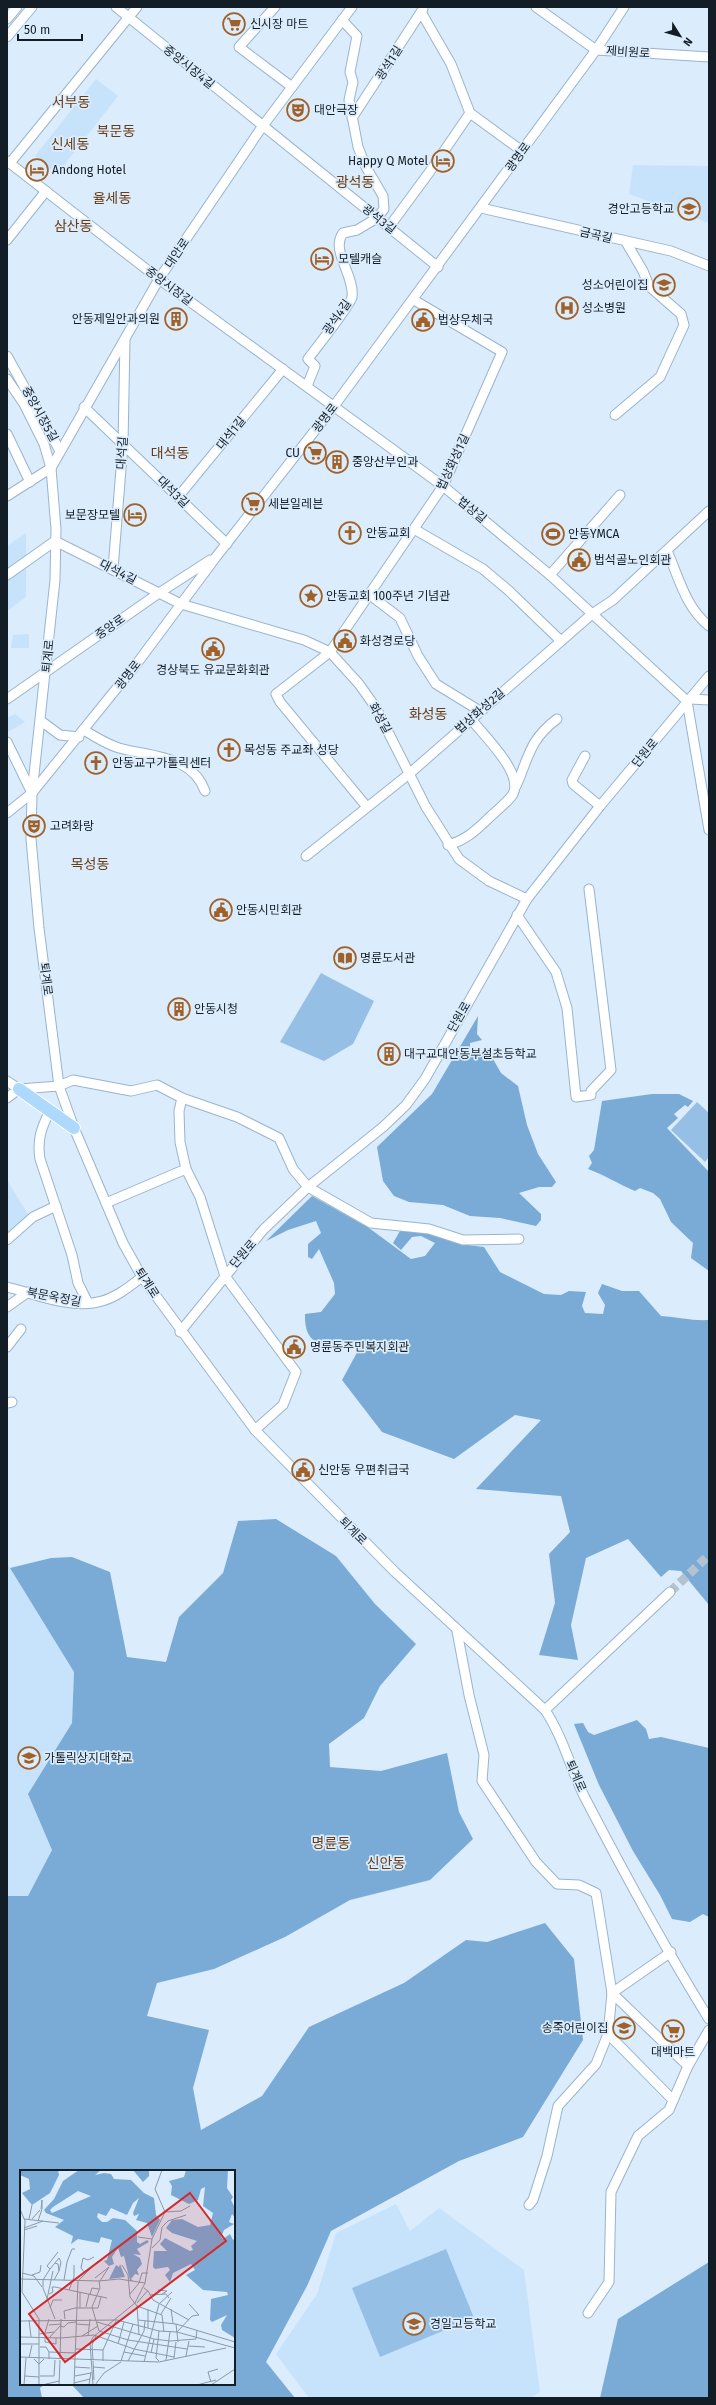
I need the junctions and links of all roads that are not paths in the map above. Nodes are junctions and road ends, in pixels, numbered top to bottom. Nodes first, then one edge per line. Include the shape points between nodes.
1 (17, 7) edge
2 (32, 7) edge
3 (116, 7) edge
4 (137, 7) edge
5 (275, 7) edge
6 (352, 7) edge
7 (536, 7) edge
8 (624, 7) edge
9 (423, 10) edge
10 (129, 17) junction
11 (7, 19) edge
12 (342, 20) junction
13 (7, 37) edge
14 (596, 50) junction
15 (709, 57) edge
16 (292, 87) junction
17 (470, 113) junction
18 (352, 118) junction
19 (262, 127) junction
20 (522, 151) junction
21 (9, 162) edge
22 (46, 192) junction
23 (481, 208) junction
24 (377, 218) junction
25 (389, 227) junction
26 (7, 240) edge
27 (626, 242) junction
28 (438, 266) junction
29 (709, 266) edge
30 (159, 279) junction
31 (414, 300) junction
32 (125, 337) junction
33 (7, 356) edge
34 (283, 369) junction
35 (7, 379) edge
36 (307, 386) junction
37 (334, 406) junction
38 (84, 407) junction
39 (615, 415) dead end
40 (7, 434) edge
41 (123, 444) junction
42 (60, 451) junction
43 (50, 468) junction
44 (30, 482) junction
45 (443, 486) junction
46 (620, 495) dead end
47 (7, 496) edge
48 (178, 497) junction
49 (709, 511) edge
50 (414, 529) junction
51 (56, 541) junction
52 (227, 544) junction
53 (667, 551) junction
54 (216, 557) junction
55 (113, 569) junction
56 (7, 575) edge
57 (550, 575) junction
58 (159, 593) junction
59 (370, 594) junction
60 (181, 604) junction
61 (592, 614) junction
62 (709, 626) edge
63 (560, 641) junction
64 (330, 652) junction
65 (46, 671) junction
66 (709, 676) edge
67 (7, 700) edge
68 (689, 700) junction
69 (709, 700) edge
70 (480, 711) junction
71 (557, 719) dead end
72 (470, 720) junction
73 (40, 721) junction
74 (81, 733) junction
75 (7, 742) edge
76 (585, 756) dead end
77 (409, 774) junction
78 (705, 778) edge
79 (515, 787) junction
80 (205, 791) dead end
81 (32, 793) junction
82 (368, 806) junction
83 (600, 806) junction
84 (7, 813) edge
85 (709, 828) edge
86 (448, 845) junction
87 (306, 856) dead end
88 (589, 889) dead end
89 (527, 898) junction
90 (517, 915) junction
91 (7, 1081) edge
92 (59, 1086) junction
93 (19, 1090) junction
94 (7, 1098) edge
95 (182, 1098) junction
96 (50, 1111) junction
97 (74, 1128) junction
98 (186, 1169) junction
99 (308, 1187) junction
100 (106, 1203) junction
101 (56, 1206) junction
102 (519, 1239) dead end
103 (7, 1240) edge
104 (224, 1276) junction
105 (142, 1277) junction
106 (7, 1287) edge
107 (28, 1292) junction
108 (88, 1303) junction
109 (7, 1308) edge
110 (21, 1329) dead end
111 (180, 1332) junction
112 (7, 1347) edge
113 (255, 1430) junction
114 (670, 1592) tunnel mouth
115 (457, 1631) junction
116 (545, 1710) junction
117 (671, 1952) junction
118 (612, 1993) junction
119 (709, 2019) edge
120 (709, 2030) edge
121 (608, 2034) junction
122 (688, 2066) junction
123 (673, 2100) junction
124 (529, 2205) dead end
125 (588, 2313) dead end

1 - 11 street
2 - 13 street
3 - 10 street, 중앙시장4길
4 - 10 street
5 - 16 street via 238,47
6 - 12 street, 대안로
7 - 14 street, 제비원로
8 - 14 street, 광명로
9 - 17 street via 450,64
9 - 18 street, 광석1길
10 - 19 street, 중앙시장4길
10 - 21 street
12 - 16 street, 대안로
12 - 18 street via 358,36 350,72 353,82 349,100
14 - 15 street, 제비원로
14 - 20 street, 광명로
16 - 19 street, 대안로
17 - 20 street
17 - 25 street
18 - 24 street via 363,160 383,196 384,209
19 - 24 street, 광석3길
19 - 30 street, 대안로
20 - 23 street, 광명로
21 - 22 street, 중앙시장길
22 - 26 street
22 - 30 street, 중앙시장길
23 - 27 street, 금곡길
23 - 28 street, 광명로
24 - 25 street, 광석3길
24 - 36 street, 광석4길 via 357,230 342,233 339,238 339,254 353,286 352,299 308,360 315,366
25 - 28 street, 광석3길
27 - 29 street, 금곡길 via 670,251
27 - 39 street via 643,271 648,286 681,314 684,325 660,377
28 - 31 street, 광명로
30 - 32 street, 대안로
30 - 34 street, 중앙시장길
31 - 37 street, 광명로
31 - 45 street, 법상화성1길 via 502,352
32 - 38 street, 대안로
32 - 41 street, 대석길
33 - 42 street, 중앙시장5길
34 - 36 street, 중앙시장길
34 - 48 street, 대석1길
35 - 43 street, 퇴계로 via 24,404 44,444
36 - 37 street, 중앙시장길
37 - 45 street, 법상길
37 - 52 street, 광명로
38 - 41 street, 대석3길
38 - 42 street, 대안로
40 - 44 street
41 - 48 street, 대석3길
41 - 55 street, 대석길
42 - 43 street, 대안로
43 - 44 street, 대안로
43 - 51 street, 퇴계로
44 - 47 street, 대안로
45 - 50 street, 법상화성1길
45 - 57 street, 법상길
46 - 57 street
48 - 52 street, 대석3길
49 - 53 street, 법상화성2길
50 - 59 street, 법상화성1길
50 - 63 street via 483,569
51 - 55 street, 대석4길
51 - 56 street
51 - 65 street, 퇴계로
52 - 54 street, 광명로
53 - 61 street, 법상화성2길 via 613,600
53 - 62 street via 682,590 699,618
54 - 58 street, 중앙로
54 - 60 street, 광명로
55 - 58 street, 대석4길
57 - 61 street, 법상길
58 - 60 street, 대석4길
58 - 65 street, 중앙로
59 - 64 street, 법상화성1길
59 - 70 street via 400,618 418,656 436,684
60 - 64 street, 화성길 via 304,640
60 - 74 street, 광명로
61 - 63 street, 법상화성2길
61 - 68 street, 법상길
63 - 70 street, 법상화성2길
64 - 77 street, 화성길 via 359,684 376,708
64 - 82 street, 법상화성1길 via 276,694
65 - 67 street, 중앙로
65 - 73 street, 퇴계로
66 - 68 street, 단원로
68 - 69 street
68 - 78 street
68 - 83 street, 단원로
70 - 72 street, 법상화성2길
71 - 79 street via 545,728 532,745
72 - 77 street, 법상화성2길
72 - 79 street via 511,769
73 - 74 street via 60,736
73 - 81 street, 퇴계로
74 - 80 street via 119,748 179,762 200,778
74 - 81 street, 광명로
75 - 81 street
76 - 83 street via 572,780 573,784
77 - 82 street, 법상화성2길
77 - 86 street, 화성길
78 - 85 street
79 - 86 street via 510,798 470,836
81 - 84 street, 광명로
81 - 92 street, 퇴계로 via 31,839 37,907
82 - 87 street, 법상화성2길
83 - 89 street, 단원로
86 - 89 street, 화성길 via 471,870
88 - 90 street via 611,1070 591,1091 591,1095 576,1097 567,1008 556,972
89 - 90 street, 단원로
90 - 99 street, 단원로 via 425,1079 406,1105 383,1127
91 - 93 street
92 - 93 street
92 - 95 street via 73,1080 131,1091 157,1085
92 - 97 street, 퇴계로
93 - 94 street
93 - 96 main road
95 - 98 street via 179,1111 180,1142
95 - 99 street via 237,1117 279,1138 293,1169
96 - 97 main road
96 - 101 street via 42,1126 38,1144 40,1159
97 - 100 street, 퇴계로
98 - 100 street
98 - 104 street via 200,1197
99 - 102 street via 371,1223 429,1229 463,1240
99 - 104 street, 단원로 via 263,1230
100 - 105 street, 퇴계로 via 123,1243
101 - 103 street via 33,1217
101 - 108 street via 78,1283
104 - 111 street, 단원로
104 - 113 street via 296,1372 283,1405
105 - 108 street, 북문옥정길 via 123,1291 102,1301
105 - 111 street, 퇴계로
106 - 107 street, 북문옥정길
107 - 108 street, 북문옥정길 via 59,1300
107 - 109 street
110 - 112 street
111 - 113 street, 퇴계로
113 - 115 street, 퇴계로 via 322,1500
114 - 116 street
115 - 116 street, 퇴계로
115 - 118 street via 484,1755 482,1781 536,1862 556,1884 579,1885 596,1892
116 - 117 street, 퇴계로 via 557,1728 574,1776
117 - 118 street
117 - 119 street, 퇴계로
118 - 121 street
118 - 122 street
120 - 122 street
121 - 123 street
121 - 124 street via 596,2064 558,2106 547,2156 534,2200
122 - 123 street
123 - 125 street via 669,2110 638,2136 611,2192 609,2282

